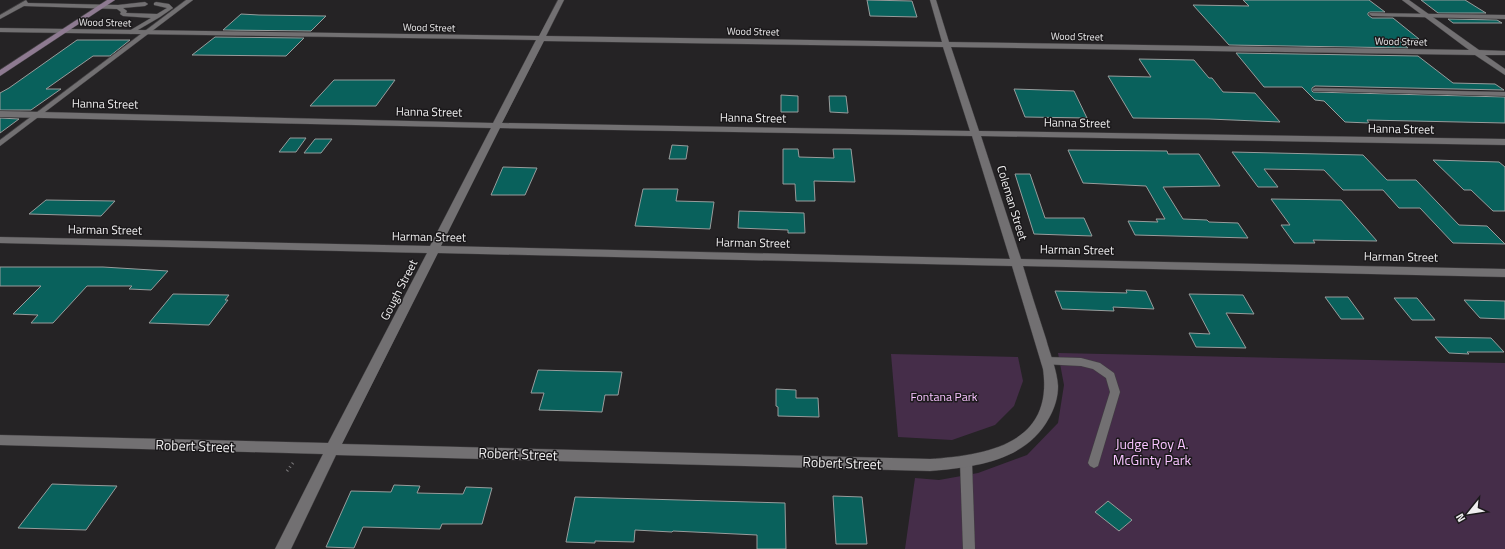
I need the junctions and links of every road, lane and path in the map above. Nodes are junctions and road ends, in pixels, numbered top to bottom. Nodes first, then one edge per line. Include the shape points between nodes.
1 (30, 0) edge
2 (112, 0) edge
3 (190, 0) edge
4 (561, 0) edge
5 (934, 0) edge
6 (1405, 0) edge
7 (22, 4) junction
8 (145, 4) dead end
9 (156, 4) dead end
10 (103, 6) junction
11 (118, 7) junction
12 (1372, 14) dead end
13 (158, 16) junction
14 (1427, 16) junction
15 (1505, 16) edge
16 (0, 17) edge
17 (0, 30) edge
18 (66, 31) junction
19 (132, 32) junction
20 (146, 32) junction
21 (540, 38) junction
22 (946, 44) junction
23 (1476, 52) junction
24 (1505, 52) edge
25 (1505, 73) edge
26 (0, 74) edge
27 (1315, 90) dead end
28 (1505, 94) edge
29 (0, 114) edge
30 (38, 115) junction
31 (497, 126) junction
32 (976, 134) junction
33 (1505, 142) edge
34 (0, 144) edge
35 (0, 240) edge
36 (434, 250) junction
37 (1017, 262) junction
38 (1505, 273) edge
39 (1046, 361) junction
40 (1030, 434) joint
41 (0, 440) edge
42 (332, 450) junction
43 (966, 462) junction
44 (293, 463) dead end
45 (1094, 463) dead end
46 (288, 471) dead end
47 (283, 549) edge
48 (969, 549) edge

1 - 7 lane
2 - 10 main road
3 - 20 lane
4 - 21 street, Gough Street
5 - 22 street, Coleman Street
6 - 14 street
7 - 10 lane
7 - 16 lane
8 - 11 lane
9 - 13 lane via 170,6
10 - 11 lane
10 - 18 main road
11 - 13 lane via 125,15
12 - 14 lane
13 - 19 lane
14 - 15 lane
14 - 23 street
17 - 18 street, Wood Street
18 - 19 street, Wood Street
18 - 26 main road
19 - 20 street, Wood Street
20 - 21 street, Wood Street
20 - 30 lane
21 - 22 street, Wood Street
21 - 31 street, Gough Street
22 - 23 street, Wood Street
22 - 32 street, Coleman Street
23 - 24 street, Wood Street
23 - 25 street
27 - 28 lane
29 - 30 street, Hanna Street
30 - 31 street, Hanna Street
30 - 34 lane
31 - 32 street, Hanna Street
31 - 36 street, Gough Street
32 - 33 street, Hanna Street
32 - 37 street, Coleman Street
35 - 36 street, Harman Street
36 - 37 street, Harman Street
36 - 42 street, Gough Street
37 - 38 street, Harman Street
37 - 39 street, Coleman Street
39 - 40 street, Coleman Street via 1052,390 1046,411
39 - 45 lane via 1081,362 1096,366 1110,376 1115,392
40 - 43 street, Robert Street via 1019,443 994,455
41 - 42 street, Robert Street
42 - 43 street, Robert Street via 930,465
42 - 47 street, Gough Street
43 - 48 lane
44 - 46 path

